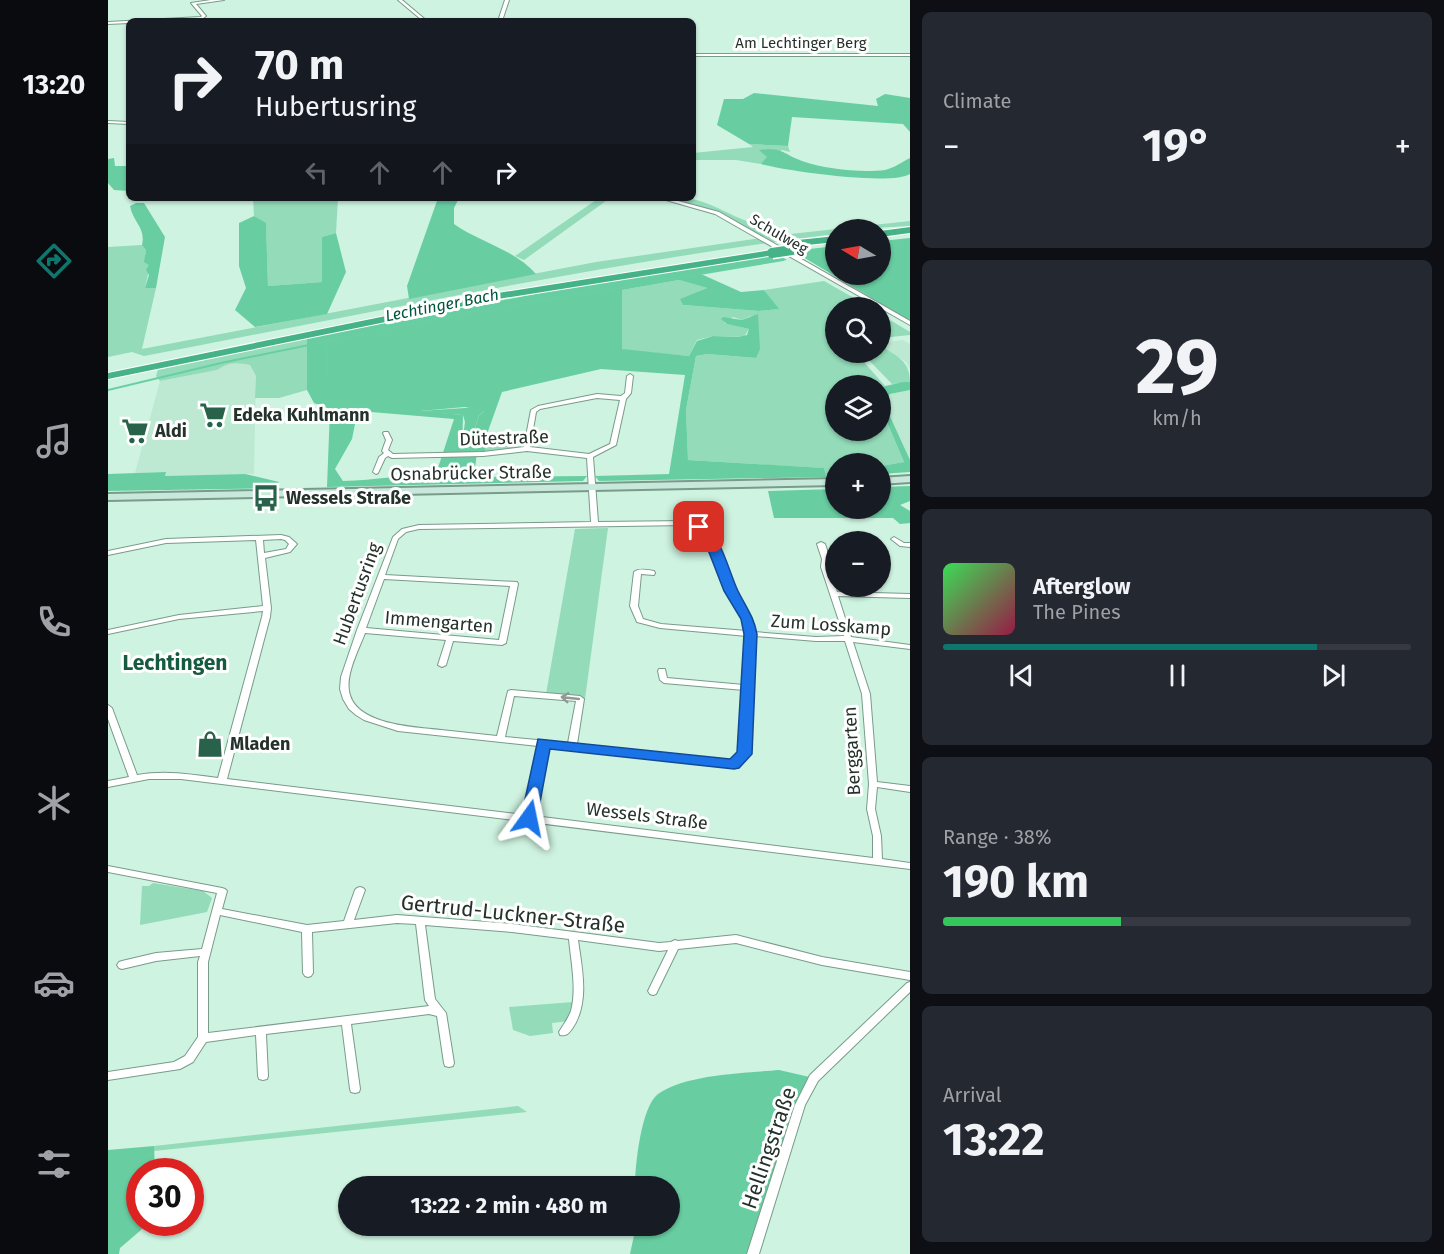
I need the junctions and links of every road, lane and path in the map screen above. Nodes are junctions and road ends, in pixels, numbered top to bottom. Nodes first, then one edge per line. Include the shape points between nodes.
1 (222, 0) edge
2 (400, 0) edge
3 (507, 0) edge
4 (199, 18) edge
5 (421, 18) edge
6 (501, 18) edge
7 (126, 21) edge
8 (108, 23) edge
9 (696, 55) edge
10 (910, 55) edge
11 (108, 122) edge
12 (126, 123) edge
13 (672, 201) edge
14 (910, 230) edge
15 (891, 233) edge
16 (910, 236) edge
17 (891, 239) edge
18 (825, 240) edge
19 (825, 246) edge
20 (910, 323) edge
21 (108, 369) edge
22 (630, 376) dead end
23 (108, 378) edge
24 (623, 398) junction
25 (386, 434) dead end
26 (527, 449) junction
27 (387, 454) junction
28 (590, 456) junction
29 (376, 472) dead end
30 (910, 479) edge
31 (891, 480) edge
32 (825, 482) edge
33 (591, 487) junction
34 (108, 497) edge
35 (595, 525) junction
36 (259, 538) junction
37 (894, 539) dead end
38 (821, 544) dead end
39 (910, 545) edge
40 (108, 553) edge
41 (262, 556) junction
42 (825, 556) edge
43 (651, 573) dead end
44 (382, 577) junction
45 (891, 596) edge
46 (910, 596) edge
47 (835, 597) edge
48 (267, 608) junction
49 (362, 630) junction
50 (108, 632) edge
51 (751, 634) junction
52 (450, 639) junction
53 (846, 640) junction
54 (910, 647) edge
55 (442, 665) dead end
56 (662, 671) dead end
57 (747, 688) junction
58 (108, 708) edge
59 (500, 739) junction
60 (543, 743) junction
61 (572, 747) junction
62 (134, 779) junction
63 (222, 780) junction
64 (108, 784) edge
65 (873, 784) junction
66 (910, 789) edge
67 (529, 818) junction
68 (878, 862) junction
69 (910, 866) edge
70 (108, 869) edge
71 (360, 890) dead end
72 (217, 908) junction
73 (420, 921) junction
74 (348, 924) junction
75 (306, 929) junction
76 (573, 936) junction
77 (675, 944) junction
78 (204, 952) junction
79 (122, 965) dead end
80 (308, 974) dead end
81 (910, 976) edge
82 (910, 987) edge
83 (653, 991) dead end
84 (441, 1013) junction
85 (346, 1021) junction
86 (261, 1032) junction
87 (564, 1032) dead end
88 (203, 1038) junction
89 (449, 1063) dead end
90 (108, 1076) edge
91 (263, 1076) dead end
92 (355, 1089) dead end
93 (753, 1254) edge

1 - 4 street via 193,3 204,16
2 - 5 street
3 - 6 street
7 - 8 street
9 - 10 street, Am Lechtinger Berg
11 - 12 street
13 - 20 street, Schulweg via 717,213
14 - 15 highway
16 - 17 highway
18 - 21 highway via 476,294
19 - 23 highway, bridge via 498,296
22 - 24 street via 628,393
24 - 26 street via 597,396 538,408 534,411
24 - 28 street via 613,445
25 - 27 street
26 - 27 street, Dütestraße via 483,454
26 - 28 street, Dütestraße
27 - 29 street
28 - 33 street
30 - 31 street
32 - 33 street, Osnabrücker Straße
33 - 34 street, Osnabrücker Straße
33 - 35 street
35 - 44 street, Hubertusring via 404,530 395,538
35 - 51 street, Hubertusring via 677,523 704,530 748,619
36 - 40 street via 166,541
36 - 41 street
36 - 41 street via 287,538 293,544 288,551
37 - 39 street
38 - 42 street, Berggarten
41 - 48 street
43 - 51 street, Zum Losskamp via 638,572 634,606 640,620 660,626
44 - 49 street, Hubertusring
44 - 52 street, Immengarten via 514,584 502,643
45 - 46 street
47 - 53 street, Berggarten
48 - 50 street via 178,617
48 - 63 street
49 - 52 street, Immengarten
49 - 59 street, Hubertusring via 344,685 349,705 367,718 398,728
51 - 53 street, Zum Losskamp
51 - 57 street, Hubertusring
52 - 55 street
53 - 54 street, Zum Losskamp
53 - 65 street, Berggarten via 866,694
56 - 57 street via 664,680
57 - 61 street, Hubertusring via 744,754 734,764
58 - 62 street
59 - 60 street, Hubertusring
61 -> 59 street via 580,699 511,693
60 - 61 street, Hubertusring
60 - 67 street
62 - 63 street, Wessels Straße via 163,775
62 - 64 street, Wessels Straße
63 - 67 street, Wessels Straße
65 - 66 street
65 - 68 street, Berggarten via 871,809
67 - 68 street, Wessels Straße
68 - 69 street, Wessels Straße
70 - 72 street via 222,891
71 - 74 street
72 - 75 street, Gertrud-Luckner-Straße
72 - 78 street
73 - 74 street, Gertrud-Luckner-Straße
73 - 76 street, Gertrud-Luckner-Straße
73 - 84 street via 430,1000
74 - 75 street, Gertrud-Luckner-Straße
75 - 80 street
76 - 77 street, Gertrud-Luckner-Straße via 658,947
76 - 87 street via 579,1001 574,1022
77 - 81 street, Gertrud-Luckner-Straße via 736,939 822,961
77 - 83 street
78 - 79 street
78 - 88 street
82 - 93 street, Hellingstraße via 814,1078 800,1105
84 - 85 street via 429,1010
84 - 89 street
85 - 86 street
85 - 92 street
86 - 88 street
86 - 91 street
88 - 90 street via 189,1059 176,1066

